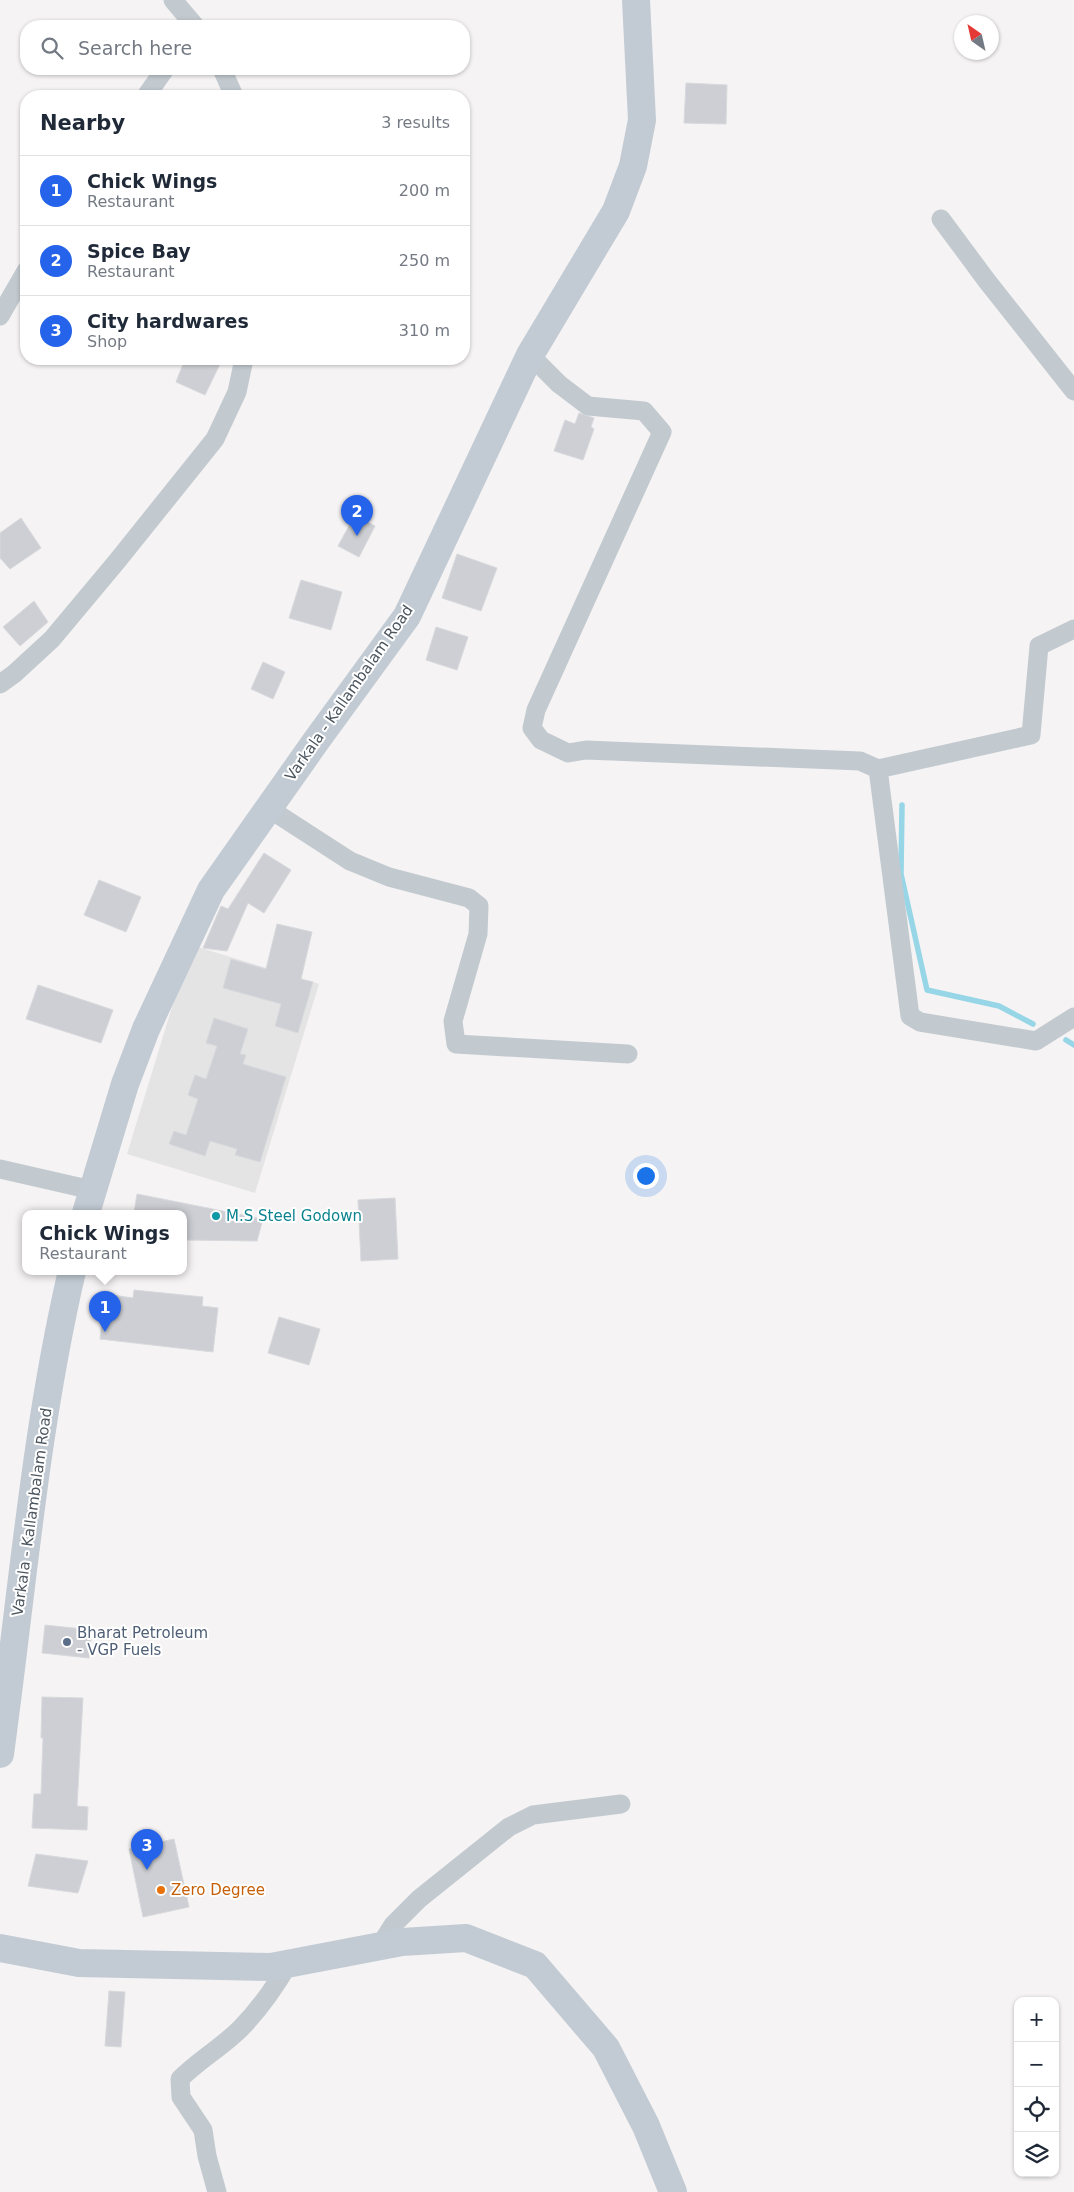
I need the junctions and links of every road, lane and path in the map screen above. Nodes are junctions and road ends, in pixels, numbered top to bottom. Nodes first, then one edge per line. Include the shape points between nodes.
1 (173, 0) edge
2 (636, 0) edge
3 (189, 20) edge
4 (161, 75) edge
5 (225, 75) edge
6 (150, 90) edge
7 (231, 90) edge
8 (941, 219) dead end
9 (20, 281) edge
10 (0, 316) edge
11 (530, 355) junction
12 (243, 365) edge
13 (1074, 391) edge
14 (1074, 629) edge
15 (0, 684) edge
16 (878, 770) junction
17 (268, 808) junction
18 (1074, 1016) edge
19 (628, 1054) dead end
20 (0, 1169) edge
21 (89, 1201) edge
22 (71, 1275) edge
23 (0, 1754) edge
24 (621, 1804) dead end
25 (379, 1947) junction
26 (0, 1948) edge
27 (289, 1963) junction
28 (217, 2192) edge
29 (673, 2192) edge

1 - 3 street
2 - 11 main road, Varkala - Kallambalam Road via 642,120 633,166 616,211
4 - 6 street
5 - 7 street
8 - 13 street
9 - 10 street
11 - 16 street via 559,384 588,406 644,411 662,432 536,710 532,728 542,740 568,753 586,750 860,761
11 - 17 main road, Varkala - Kallambalam Road via 407,616
12 - 15 street via 237,392 215,439 52,638
14 - 16 street via 1038,646 1031,734
16 - 18 street via 910,1016 920,1022 1036,1041
17 - 19 street via 350,861 389,877 469,898 479,906 478,934 452,1021 456,1044
17 - 21 main road, Varkala - Kallambalam Road via 211,890 146,1029 125,1084
20 - 21 street
22 - 23 main road, Varkala - Kallambalam Road via 57,1336 26,1535
24 - 25 street via 533,1815 509,1827 419,1899 393,1925
25 - 27 main road
25 - 29 main road via 402,1942 466,1938 535,1965 606,2048 646,2126
26 - 27 main road via 79,1963 271,1967
27 - 28 street via 267,1999 240,2030 180,2079 181,2098 203,2130

